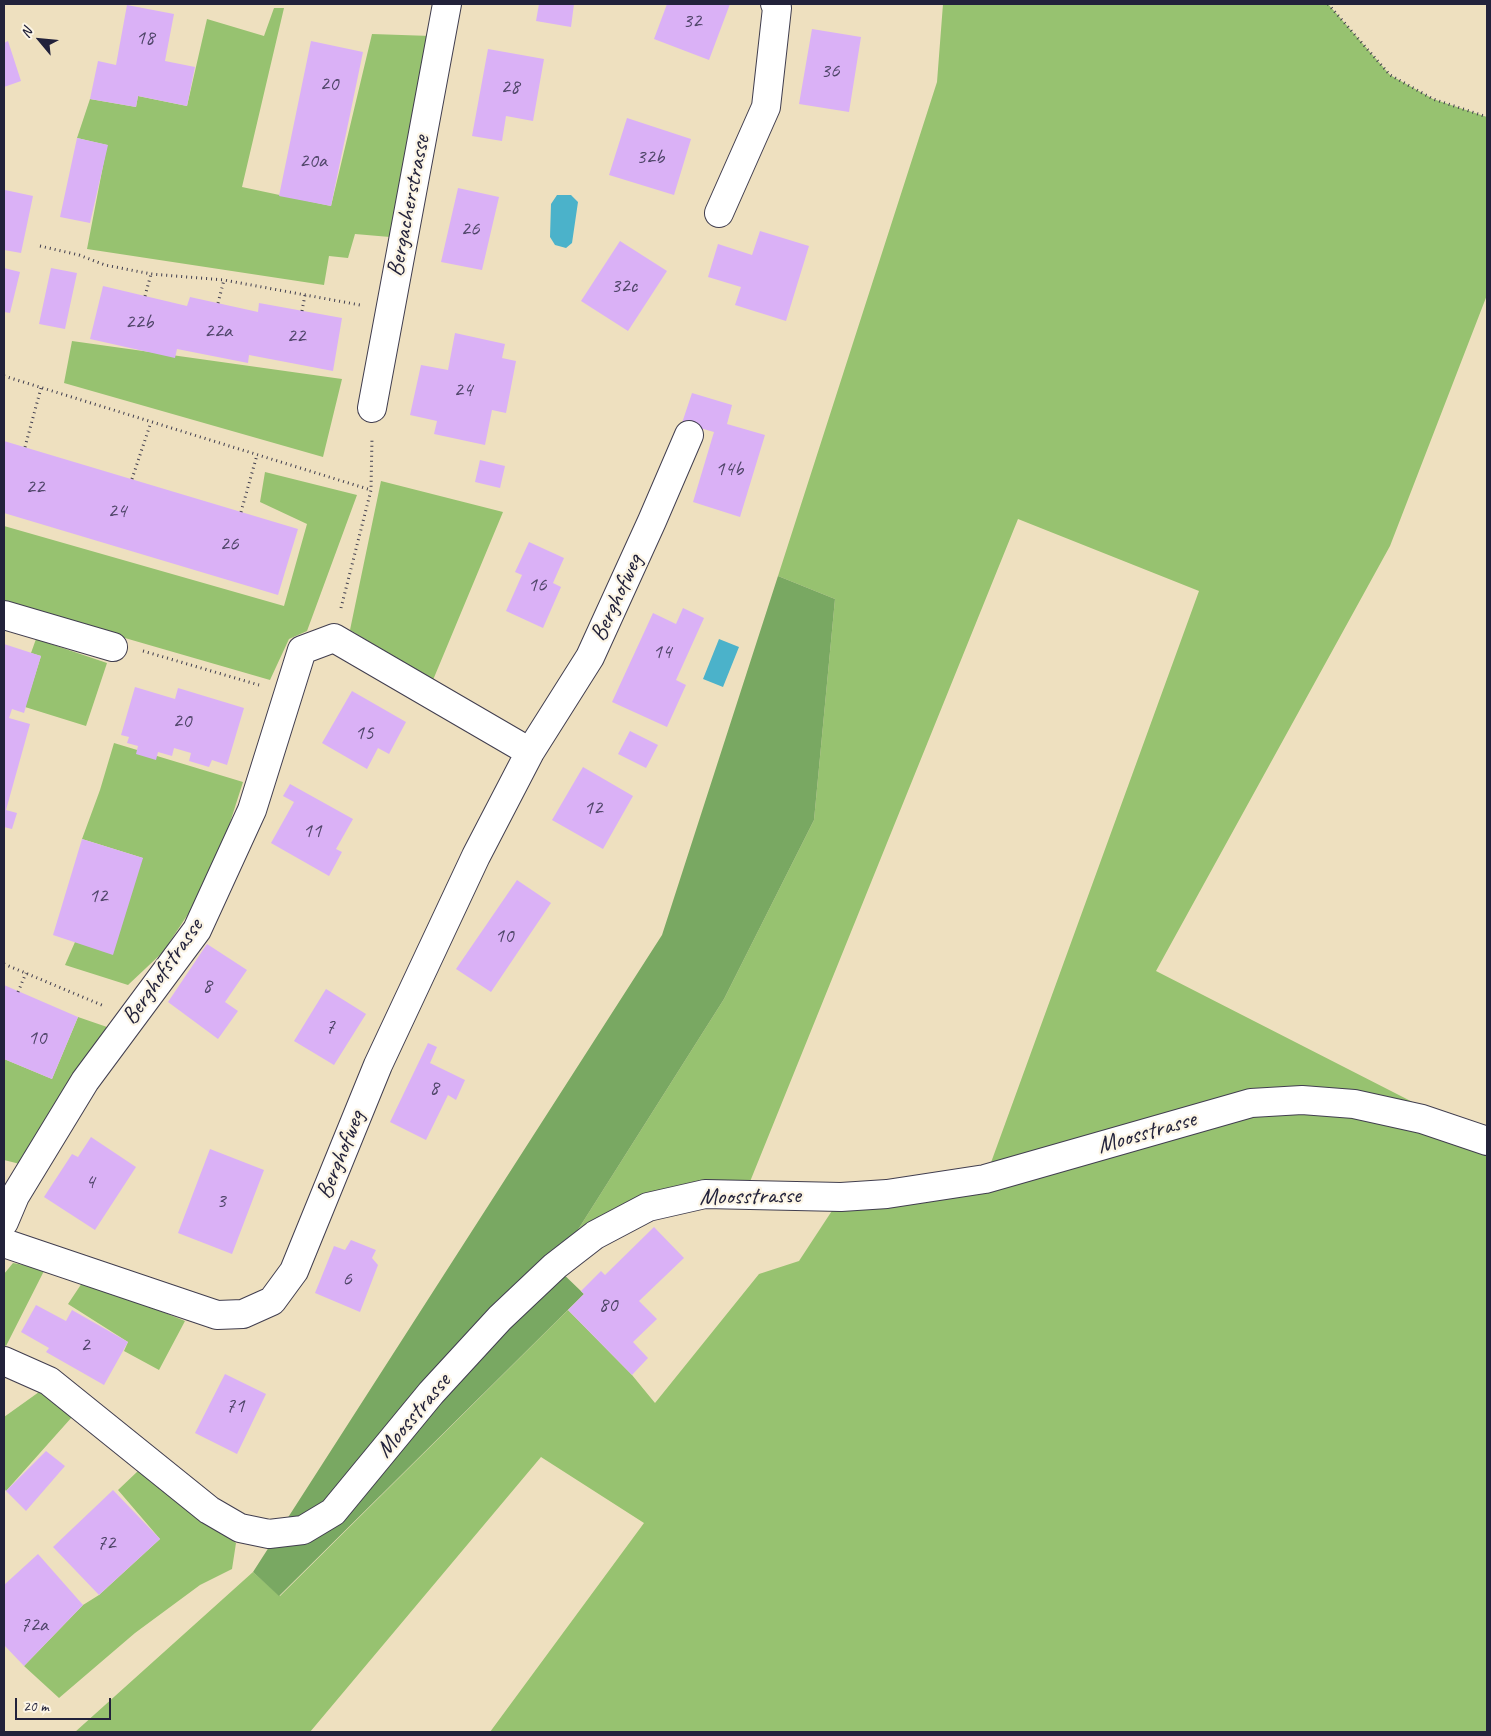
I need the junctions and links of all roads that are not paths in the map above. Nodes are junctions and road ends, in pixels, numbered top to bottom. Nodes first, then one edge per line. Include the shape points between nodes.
1 (447, 4) edge
2 (775, 4) edge
3 (719, 212) dead end
4 (372, 408) road end
5 (689, 435) dead end
6 (4, 615) edge
7 (113, 647) road end
8 (530, 752) junction
9 (1487, 1141) edge
10 (4, 1222) edge
11 (4, 1243) edge
12 (4, 1361) edge

1 - 4 street, Bergacherstrasse
2 - 3 street via 766,107
5 - 8 street, Berghofweg via 590,657
6 - 7 street
8 - 10 street, Berghofstrasse via 334,638 302,650 252,810 197,930 80,1089 15,1196
8 - 11 street, Berghofweg via 476,856 381,1057 294,1271 272,1300 243,1314 217,1315
9 - 12 street, Moosstrasse via 1422,1118 1354,1104 1302,1100 1251,1103 985,1179 887,1194 841,1197 705,1194 648,1207 595,1235 555,1266 500,1318 431,1394 333,1512 303,1530 269,1534 240,1528 209,1510 49,1382

